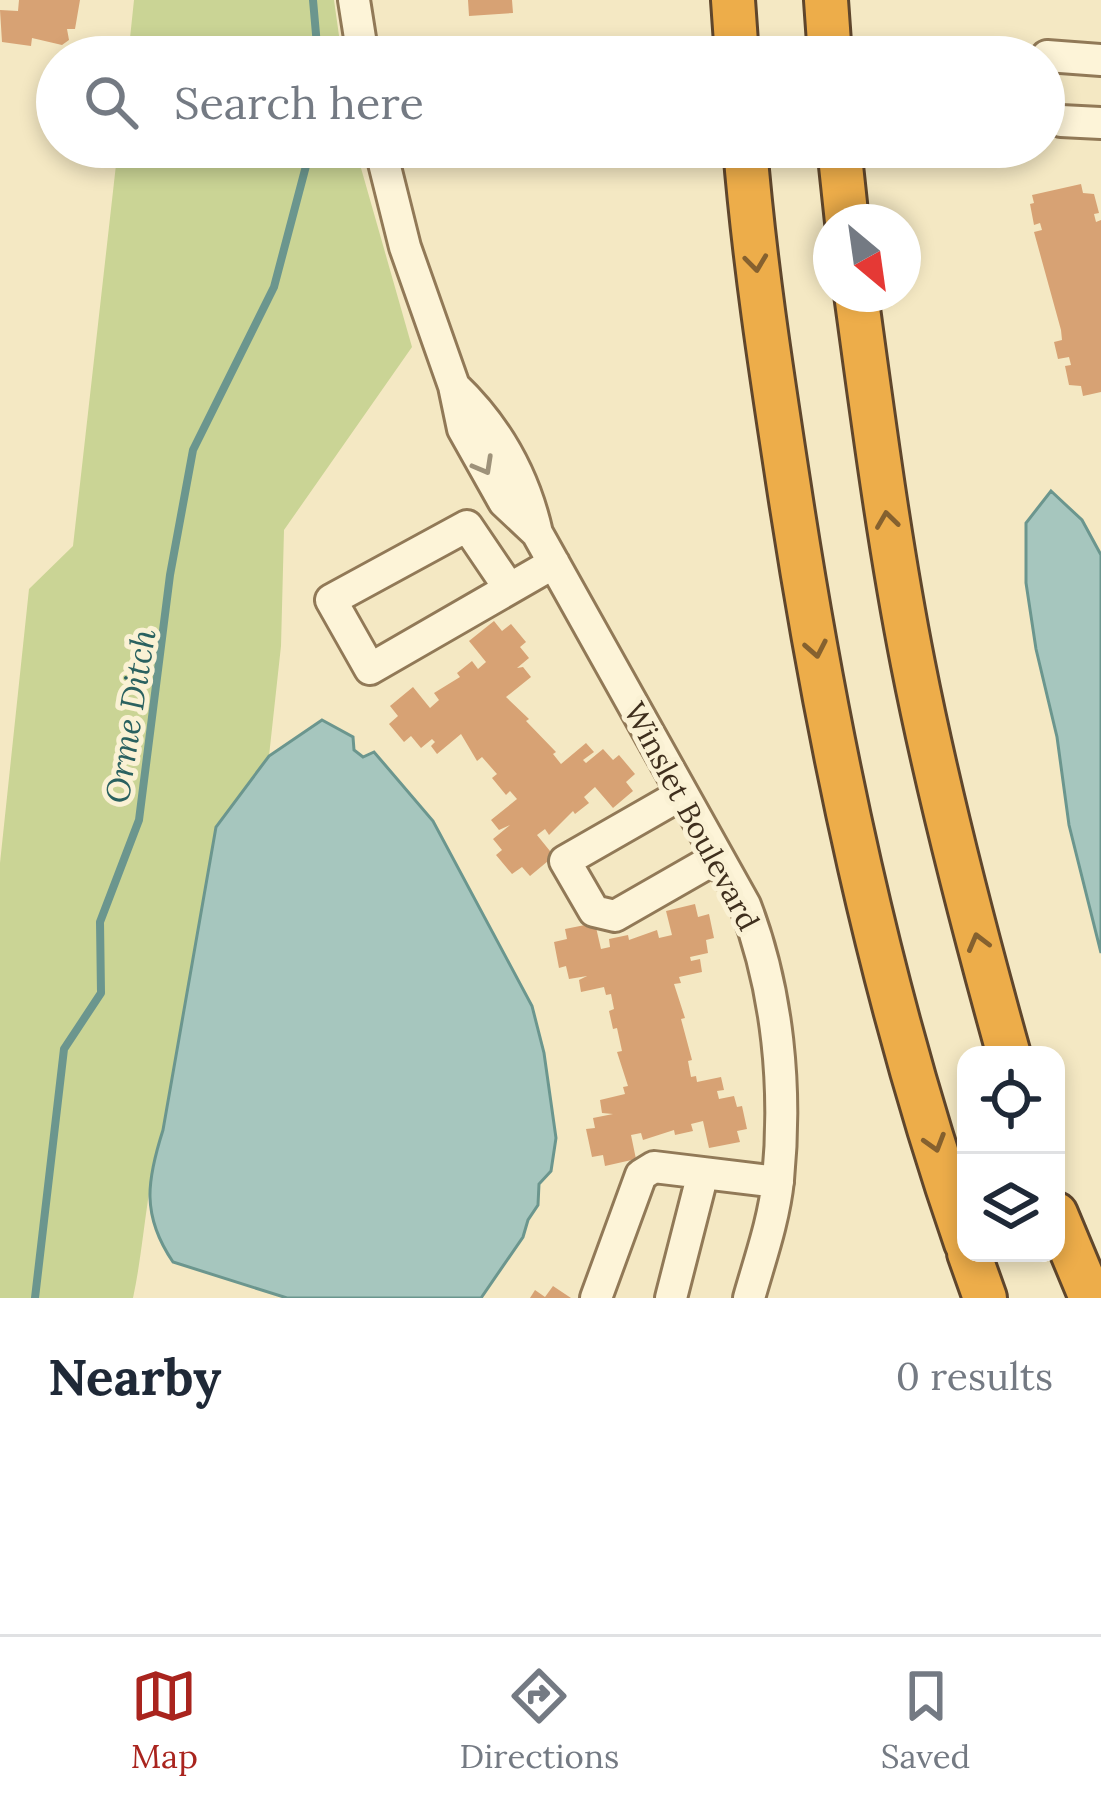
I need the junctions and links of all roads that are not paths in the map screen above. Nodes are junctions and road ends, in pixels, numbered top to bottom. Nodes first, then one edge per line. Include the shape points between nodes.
1 (734, 0) edge
2 (826, 0) edge
3 (354, 3) edge
4 (360, 36) edge
5 (736, 36) edge
6 (829, 36) edge
7 (1065, 57) edge
8 (1101, 59) edge
9 (1065, 121) edge
10 (1101, 123) edge
11 (386, 168) edge
12 (747, 168) edge
13 (842, 168) edge
14 (846, 204) edge
15 (859, 312) edge
16 (554, 563) junction
17 (509, 588) junction
18 (682, 794) junction
19 (718, 857) junction
20 (1007, 1046) edge
21 (703, 1173) junction
22 (778, 1182) junction
23 (957, 1212) edge
24 (1065, 1238) edge
25 (1065, 1250) edge
26 (972, 1262) edge
27 (596, 1298) edge
28 (671, 1298) edge
29 (749, 1298) edge
30 (985, 1298) edge
31 (1078, 1298) edge
32 (1091, 1298) edge

1 - 5 highway
2 - 6 highway
3 - 4 street
7 - 8 street
9 - 10 street
11 - 16 street, Winslet Boulevard via 454,386 486,416 528,490
12 -> 23 highway via 774,391 828,716 876,931
13 - 14 highway
20 -> 15 highway via 913,664
16 - 17 street
16 - 18 street, Winslet Boulevard
17 - 17 street via 370,669 331,600 467,526
18 - 19 street, Winslet Boulevard
18 - 19 street via 565,861 594,911 615,916
19 - 22 street, Winslet Boulevard via 764,953 778,1044
21 - 22 street
21 - 27 street via 654,1167 641,1175
21 - 28 street
22 - 29 street, Winslet Boulevard
24 - 32 highway
25 - 31 highway
26 - 30 highway

